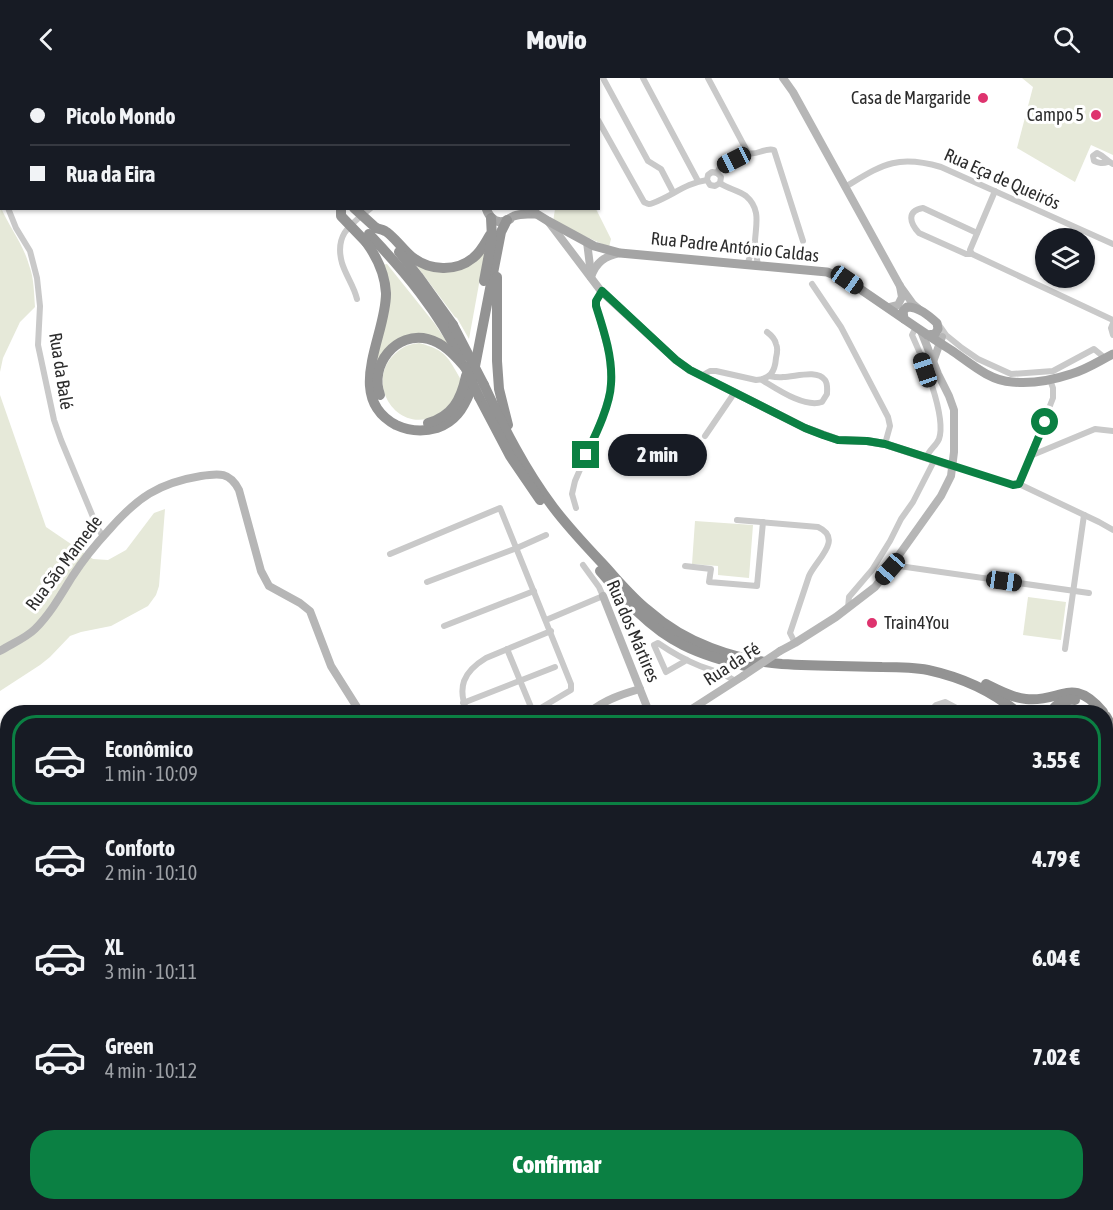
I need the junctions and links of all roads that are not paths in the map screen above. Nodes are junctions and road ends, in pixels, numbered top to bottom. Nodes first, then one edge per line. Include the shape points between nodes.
1 (603, 78) edge
2 (643, 78) edge
3 (708, 78) edge
4 (783, 78) edge
5 (790, 78) edge
6 (793, 92) junction
7 (600, 124) edge
8 (748, 153) junction
9 (717, 172) junction
10 (707, 180) junction
11 (698, 181) junction
12 (720, 183) junction
13 (845, 187) junction
14 (995, 191) junction
15 (674, 192) junction
16 (9, 210) edge
17 (340, 210) edge
18 (355, 210) edge
19 (368, 210) edge
20 (531, 211) edge
21 (489, 213) edge
22 (512, 215) edge
23 (548, 221) junction
24 (492, 232) junction
25 (977, 233) junction
26 (371, 235) junction
27 (803, 241) dead end
28 (587, 242) junction
29 (1113, 244) edge
30 (755, 245) junction
31 (620, 253) junction
32 (498, 254) junction
33 (972, 254) junction
34 (578, 262) junction
35 (747, 265) junction
36 (758, 266) junction
37 (591, 277) junction
38 (812, 284) dead end
39 (900, 286) junction
40 (602, 291) junction
41 (902, 297) junction
42 (357, 299) dead end
43 (887, 306) junction
44 (906, 307) junction
45 (920, 310) junction
46 (904, 319) junction
47 (1113, 322) edge
48 (921, 331) junction
49 (767, 333) dead end
50 (1113, 335) edge
51 (941, 336) junction
52 (453, 350) junction
53 (1109, 356) edge
54 (933, 362) junction
55 (701, 376) junction
56 (766, 378) junction
57 (1050, 380) junction
58 (735, 392) junction
59 (1113, 430) edge
60 (705, 436) dead end
61 (885, 444) junction
62 (517, 452) junction
63 (1030, 456) junction
64 (930, 459) junction
65 (952, 466) junction
66 (1019, 484) junction
67 (576, 508) dead end
68 (1084, 515) junction
69 (737, 520) dead end
70 (763, 522) junction
71 (1113, 530) edge
72 (546, 535) dead end
73 (103, 536) junction
74 (517, 548) junction
75 (390, 554) dead end
76 (583, 565) dead end
77 (892, 565) junction
78 (685, 566) dead end
79 (427, 582) dead end
80 (534, 591) junction
81 (1073, 591) junction
82 (1089, 593) dead end
83 (603, 596) junction
84 (848, 608) junction
85 (546, 620) junction
86 (444, 627) dead end
87 (550, 631) junction
88 (795, 644) junction
89 (507, 649) junction
90 (1065, 649) dead end
91 (0, 651) edge
92 (687, 660) junction
93 (555, 667) dead end
94 (904, 668) junction
95 (739, 679) junction
96 (520, 681) junction
97 (640, 689) junction
98 (463, 703) joint
99 (356, 705) edge
100 (530, 705) edge
101 (545, 705) edge
102 (600, 705) edge
103 (646, 705) edge
104 (698, 705) edge
105 (936, 705) edge
106 (954, 705) edge
107 (999, 705) edge
108 (1008, 705) edge
109 (1057, 705) edge
110 (1087, 705) edge
111 (1095, 705) edge

1 - 15 street via 648,161 661,169
2 - 11 street
3 - 8 street
4 - 6 street
5 - 6 street
6 - 13 street
7 - 15 street via 644,202 651,204
8 - 9 street
8 - 27 street via 774,150
9 - 10 street via 708,175
9 - 12 street
10 - 11 street
10 - 12 street via 710,185
11 - 15 street
12 - 30 street via 754,204
13 - 14 street, Rua Eça de Queirós via 881,166 916,161
13 - 39 street
14 - 25 street
14 - 29 street, Rua Eça de Queirós
16 - 73 street, Rua da Balé via 30,251 38,278 38,345 54,420
17 - 26 highway, bridge via 341,216
18 - 26 highway, bridge
19 - 42 street via 347,227 340,243 342,263
20 - 22 main road
20 - 23 main road, Rua Padre António Caldas
21 - 22 main road via 499,222
21 - 24 highway
22 - 32 highway via 501,232
23 - 28 main road, Rua Padre António Caldas
23 - 34 street
24 - 26 highway via 473,258 445,268 422,263 386,231
24 - 52 highway via 463,389 456,403 449,412 429,423 406,422 395,416 378,390 378,370 383,358 402,342 413,339 427,338
25 - 33 street
25 - 33 street via 923,208 912,214 913,227 919,233
26 - 32 highway via 386,291 386,308 371,366 371,393 391,422 417,431 444,426 463,408 470,392
26 - 52 highway via 442,325
26 - 62 highway, bridge via 398,251 453,325
28 - 31 main road, Rua Padre António Caldas
28 - 34 street
28 - 37 street
30 - 35 street
30 - 36 street
31 - 35 main road, Rua Padre António Caldas
31 - 37 street via 604,258
32 - 62 highway via 498,380 507,421 519,447
33 - 47 street
34 - 37 street
35 - 36 main road, Rua Padre António Caldas
36 - 43 main road, Rua Padre António Caldas via 827,272
37 - 40 street
38 - 61 street via 841,327 888,417 891,426
39 - 41 street
39 - 45 street
40 - 55 street via 676,360
40 - 67 street via 596,306 609,355 611,387 575,481 572,494
41 - 43 street via 898,304
41 - 44 street
43 - 44 main road
43 - 46 main road, Rua Padre António Caldas
44 - 45 main road
44 - 46 main road
45 - 51 main road
46 - 48 main road, Rua Padre António Caldas
47 - 50 street
48 - 51 main road
48 - 54 street, Rua da Fé
48 - 64 street via 912,335 939,408 940,437
49 - 56 street via 777,347 774,371
51 - 53 street via 946,335 978,359 1011,374 1053,370 1094,349
51 - 54 street
51 - 57 main road via 990,377 1010,382
52 - 107 highway, bridge via 527,483 615,589 659,630 681,644 729,662 791,670 929,677 962,686
53 - 57 main road via 1073,374
54 - 65 street, Rua da Fé via 954,410
55 - 56 street via 716,371 756,380
55 - 58 street
56 - 56 street via 778,390 809,404 822,402 827,394 826,382 819,376
57 - 63 street via 1053,398
58 - 60 street
58 - 61 street via 823,435
59 - 63 street via 1095,429
61 - 64 street
62 - 94 highway via 581,541 639,603 690,639 731,654 781,664
63 - 66 street
64 - 65 street
64 - 84 street via 913,502 872,570 849,597
65 - 66 street
65 - 77 street, Rua da Fé via 941,496
66 - 68 street
68 - 71 street
68 - 81 street
69 - 70 street
70 - 78 street via 757,586 709,582 711,569
70 - 88 street via 818,527 827,535 828,547 809,576 790,633
72 - 74 street
73 - 91 street, Rua São Mamede via 34,630
73 - 99 street, Rua São Mamede via 126,510 157,488 204,475 228,476 239,490 261,571 269,586 310,611 331,666
74 - 75 street via 500,508
74 - 79 street
74 - 80 street
76 - 83 street, Rua dos Mártires
77 - 81 street
77 - 84 street, Rua da Fé via 874,587
80 - 85 street
80 - 86 street
81 - 82 street
81 - 90 street
83 - 85 street
83 - 97 street, Rua dos Mártires
84 - 88 street, Rua da Fé
85 - 87 street
87 - 89 street
87 - 101 street via 571,690
88 - 95 street, Rua da Fé, bridge
89 - 96 street
89 - 98 street via 478,663 465,678
92 - 92 street via 658,643 654,645 666,672
92 - 95 street
93 - 96 street
94 - 108 highway via 963,680
94 - 111 highway via 942,669 1026,699 1077,693 1089,697
95 - 104 street, Rua da Fé
96 - 98 street
96 - 100 street
97 - 102 street
97 - 103 street, Rua dos Mártires
105 - 106 street
109 - 110 highway via 1071,699

